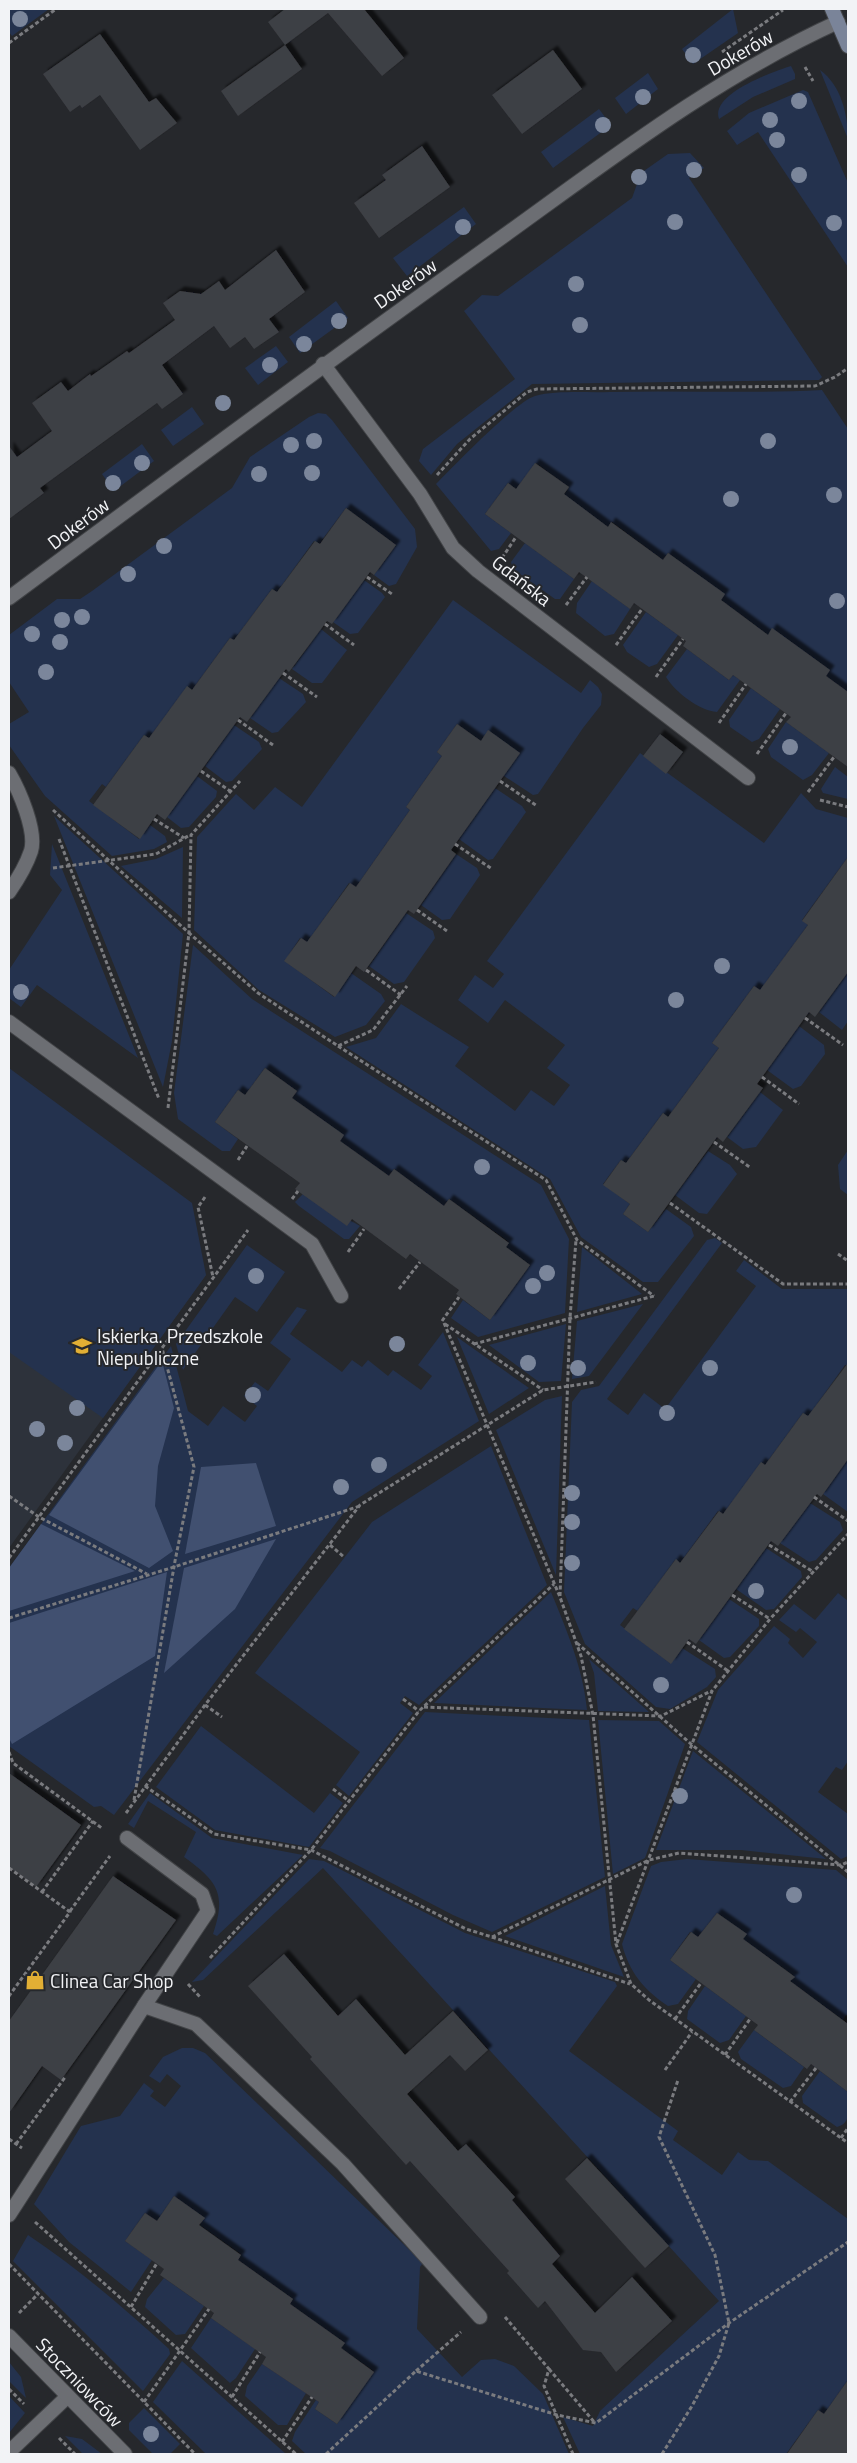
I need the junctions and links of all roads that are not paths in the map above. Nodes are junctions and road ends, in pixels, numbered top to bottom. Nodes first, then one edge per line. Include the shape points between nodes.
1 (832, 9) edge
2 (838, 22) junction
3 (848, 46) edge
4 (323, 364) junction
5 (9, 598) edge
6 (9, 773) edge
7 (748, 778) dead end
8 (9, 892) edge
9 (9, 1022) edge
10 (341, 1296) dead end
11 (128, 1838) dead end
12 (144, 2006) junction
13 (12, 2210) edge
14 (480, 2317) road end
15 (9, 2336) edge
16 (67, 2397) junction
17 (9, 2452) edge
18 (125, 2454) edge

1 - 2 main road
2 - 3 main road
2 - 4 street, Dokerów via 794,42 690,103
4 - 5 street, Dokerów
4 - 7 street, Gdańska via 420,494 453,548 478,571
6 - 8 street via 30,822 32,849 23,872
9 - 10 street via 312,1244
11 - 12 street via 202,1894 208,1910
12 - 13 street
12 - 14 street via 196,2024 343,2164
15 - 16 street, Stoczniowców
16 - 17 street
16 - 18 street, Stoczniowców

